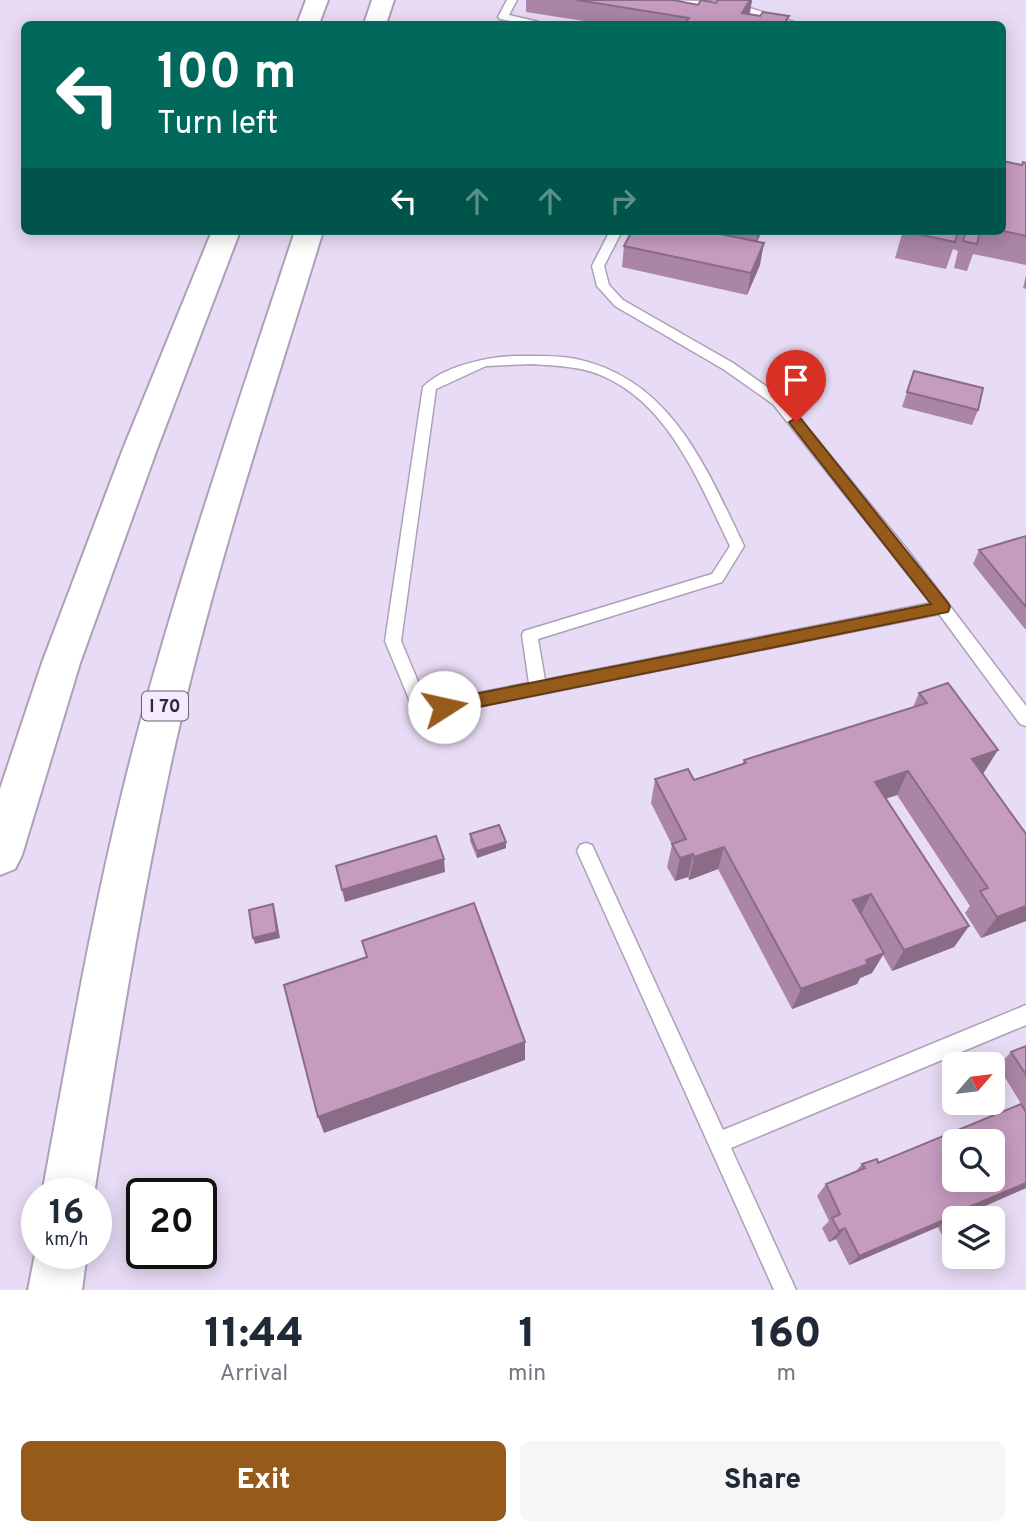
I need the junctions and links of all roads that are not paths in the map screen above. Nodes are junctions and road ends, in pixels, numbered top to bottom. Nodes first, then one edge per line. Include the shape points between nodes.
1 (317, 0) edge
2 (383, 0) edge
3 (512, 0) edge
4 (669, 0) edge
5 (309, 21) edge
6 (376, 21) edge
7 (522, 21) edge
8 (785, 21) edge
9 (224, 235) edge
10 (308, 235) edge
11 (614, 235) edge
12 (942, 607) junction
13 (538, 689) junction
14 (1026, 719) edge
15 (586, 851) dead end
16 (0, 855) edge
17 (1026, 1015) edge
18 (718, 1143) junction
19 (71, 1178) edge
20 (58, 1269) edge
21 (55, 1290) edge
22 (785, 1290) edge

1 - 5 highway
2 - 6 highway
3 - 7 lane via 503,17
4 - 8 lane via 731,5
9 - 16 highway via 61,663
10 - 19 highway, I 70 via 200,579 155,744 112,942
11 - 12 lane via 598,266 603,286 619,303 728,366 778,401
12 - 13 lane
12 - 14 lane
13 - 13 lane via 422,711 394,641 430,387 488,361 559,359 608,371 657,405 698,466 737,546 717,578 530,635
15 - 18 lane
17 - 18 lane
18 - 22 lane
20 - 21 highway

